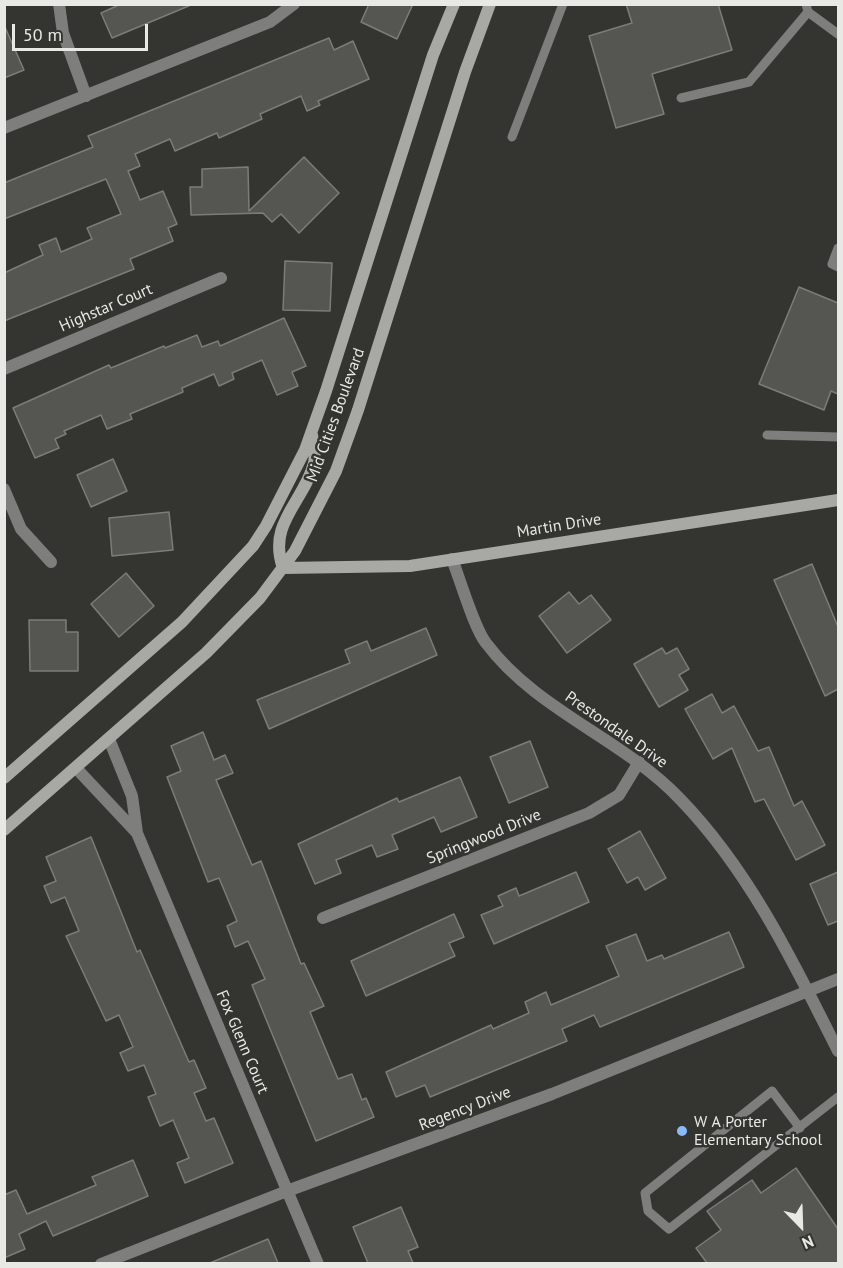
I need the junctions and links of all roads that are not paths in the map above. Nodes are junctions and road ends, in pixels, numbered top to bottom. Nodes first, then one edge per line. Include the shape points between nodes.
1 (59, 4) edge
2 (294, 4) edge
3 (454, 4) edge
4 (490, 4) edge
5 (563, 4) edge
6 (807, 8) edge
7 (838, 34) edge
8 (86, 96) junction
9 (681, 98) dead end
10 (4, 128) edge
11 (512, 137) dead end
12 (838, 248) edge
13 (838, 267) edge
14 (221, 278) dead end
15 (4, 369) edge
16 (312, 430) junction
17 (767, 435) dead end
18 (838, 437) edge
19 (4, 489) edge
20 (838, 500) edge
21 (452, 559) junction
22 (51, 562) dead end
23 (283, 568) junction
24 (109, 739) junction
25 (639, 762) junction
26 (76, 768) junction
27 (4, 778) edge
28 (4, 830) edge
29 (136, 833) junction
30 (323, 918) dead end
31 (838, 979) edge
32 (808, 991) junction
33 (838, 1052) edge
34 (838, 1097) edge
35 (800, 1128) junction
36 (287, 1191) junction
37 (101, 1263) edge
38 (318, 1263) edge

1 - 8 street via 63,33
2 - 8 street via 270,22
3 - 16 main road, Mid Cities Boulevard via 433,55
4 - 23 main road, Mid Cities Boulevard via 336,471
5 - 11 lane
6 - 7 lane
6 - 9 lane via 749,82
8 - 10 street
12 - 13 lane via 832,264
14 - 15 street, Highstar Court
16 - 23 main road via 315,462 281,528 278,556
16 - 27 main road, Mid Cities Boulevard via 253,546 182,622
17 - 18 lane
19 - 22 street via 21,529
20 - 21 main road, Martin Drive
21 - 23 main road, Martin Drive via 410,566
21 - 25 street, Prestondale Drive via 484,642 516,676 560,712
23 - 24 main road, Mid Cities Boulevard via 206,653
24 - 26 main road, Mid Cities Boulevard
24 - 29 street, Fox Glenn Court via 132,796
25 - 30 street, Springwood Drive via 619,795 589,813
25 - 32 street, Prestondale Drive via 680,798 738,868
26 - 28 main road, Mid Cities Boulevard
26 - 29 street, Fox Glenn Court
29 - 36 street, Fox Glenn Court
31 - 32 street, Regency Drive
32 - 33 street, Prestondale Drive
32 - 36 street, Regency Drive via 552,1094
34 - 35 lane
35 - 35 lane via 669,1229 648,1211 645,1193 772,1091
36 - 37 street, Regency Drive
36 - 38 street, Fox Glenn Court

